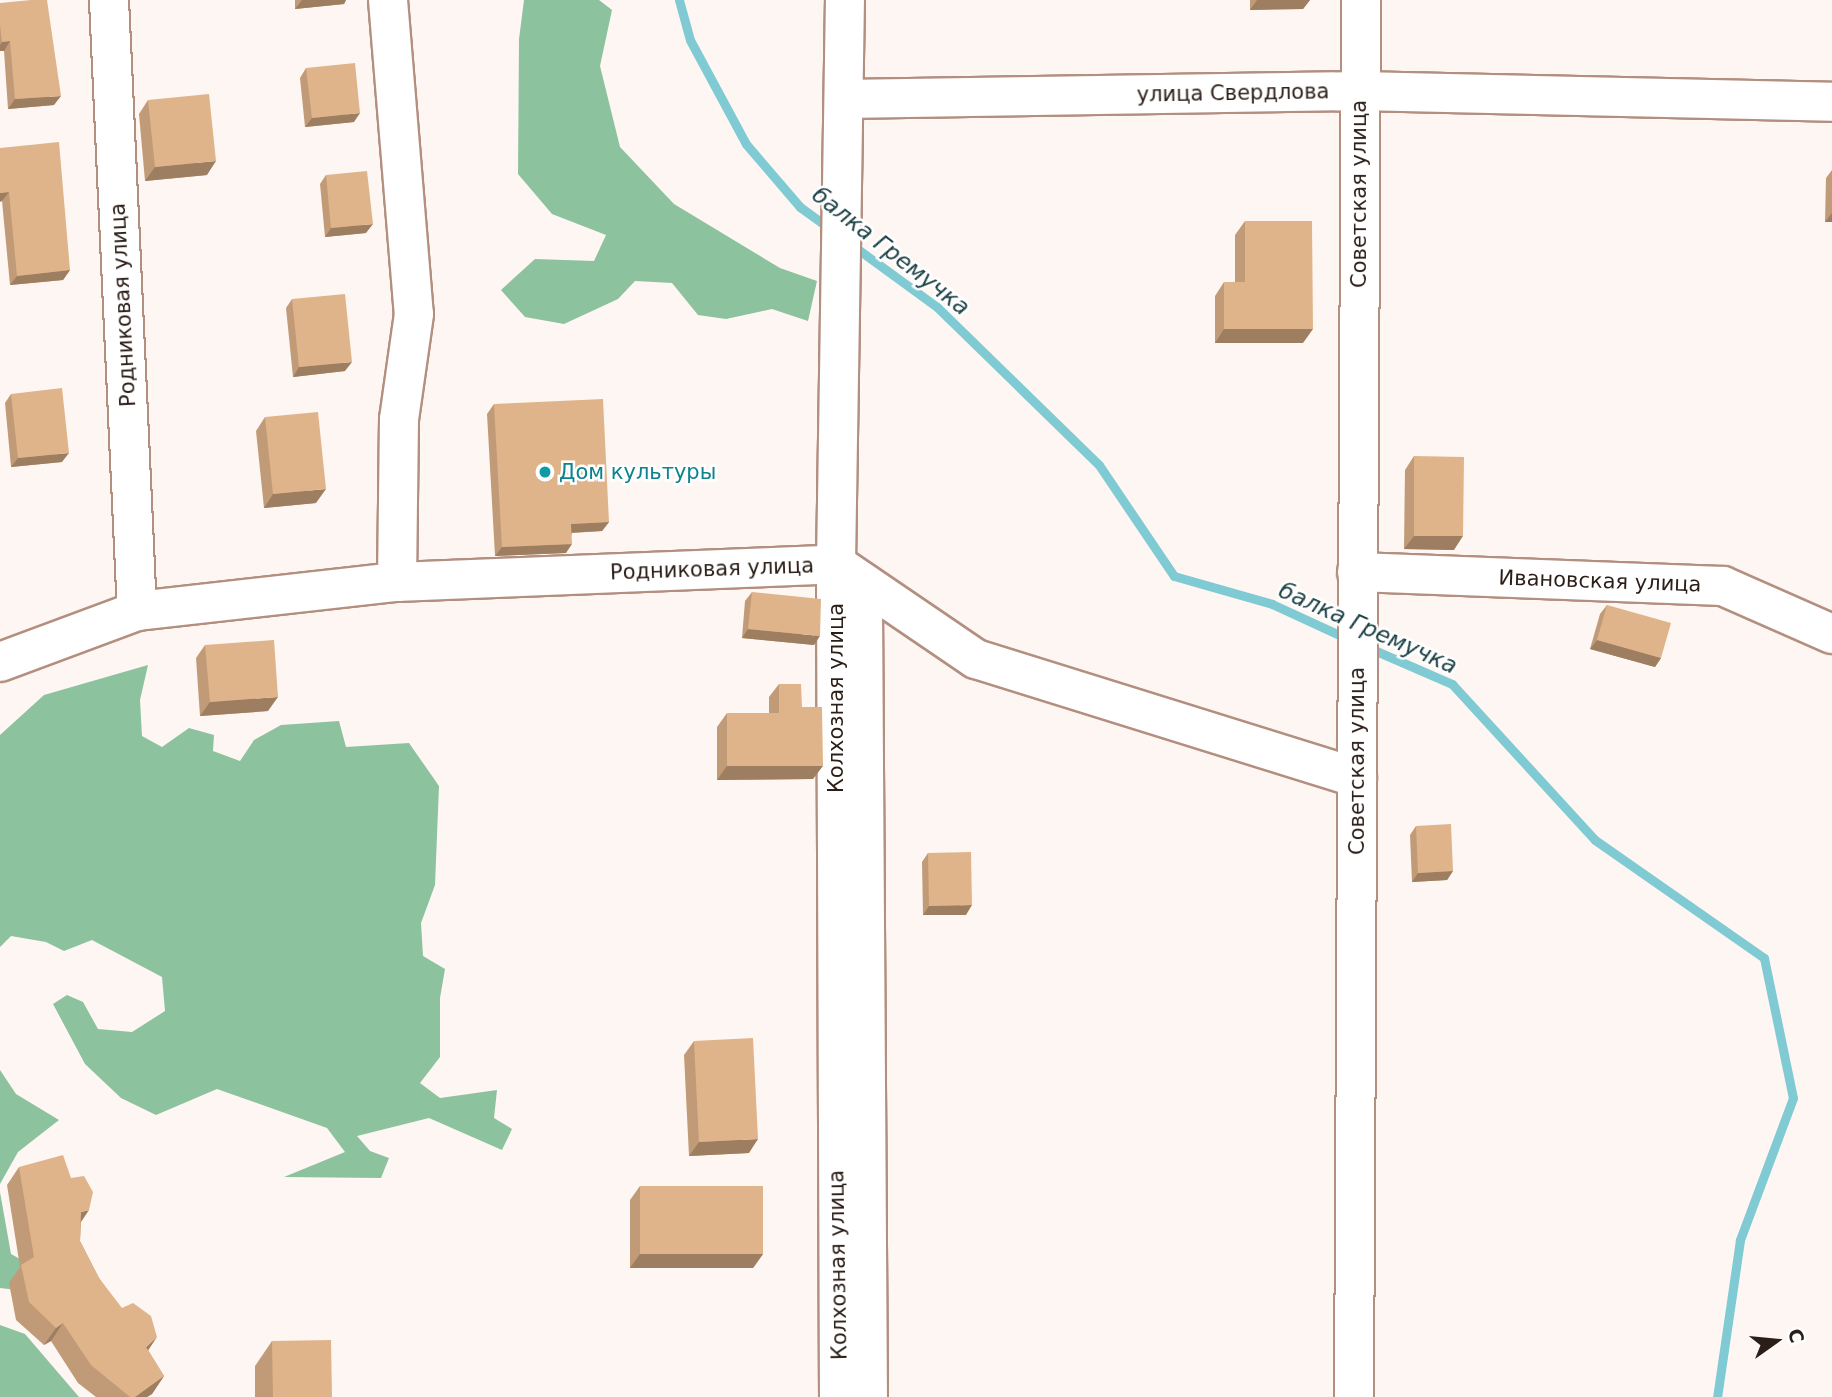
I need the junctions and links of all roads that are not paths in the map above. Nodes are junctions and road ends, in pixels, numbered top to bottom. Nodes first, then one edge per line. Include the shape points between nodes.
1 (109, 0) edge
2 (388, 0) edge
3 (845, 0) edge
4 (1361, 0) edge
5 (1359, 91) junction
6 (844, 99) junction
7 (1832, 102) edge
8 (845, 570) junction
9 (1357, 572) junction
10 (397, 582) junction
11 (137, 611) junction
12 (1832, 634) edge
13 (0, 662) edge
14 (1357, 778) junction
15 (839, 1397) edge
16 (868, 1397) edge
17 (1354, 1397) edge

1 - 11 street, Родниковая улица
2 - 10 street via 414,314 399,419
3 - 6 street, Колхозная улица
4 - 5 street, Советская улица
5 - 6 street, улица Свердлова
5 - 7 street, улица Свердлова
5 - 9 street, Советская улица
6 - 8 street, Колхозная улица
8 - 10 street, Родниковая улица
8 - 14 street via 976,659
8 - 15 street, Колхозная улица
8 - 16 street, Колхозная улица via 863,606
9 - 12 street, Ивановская улица via 1723,586
9 - 14 street, Советская улица
10 - 11 street, Родниковая улица
11 - 13 street, Родниковая улица
14 - 17 street, Советская улица

